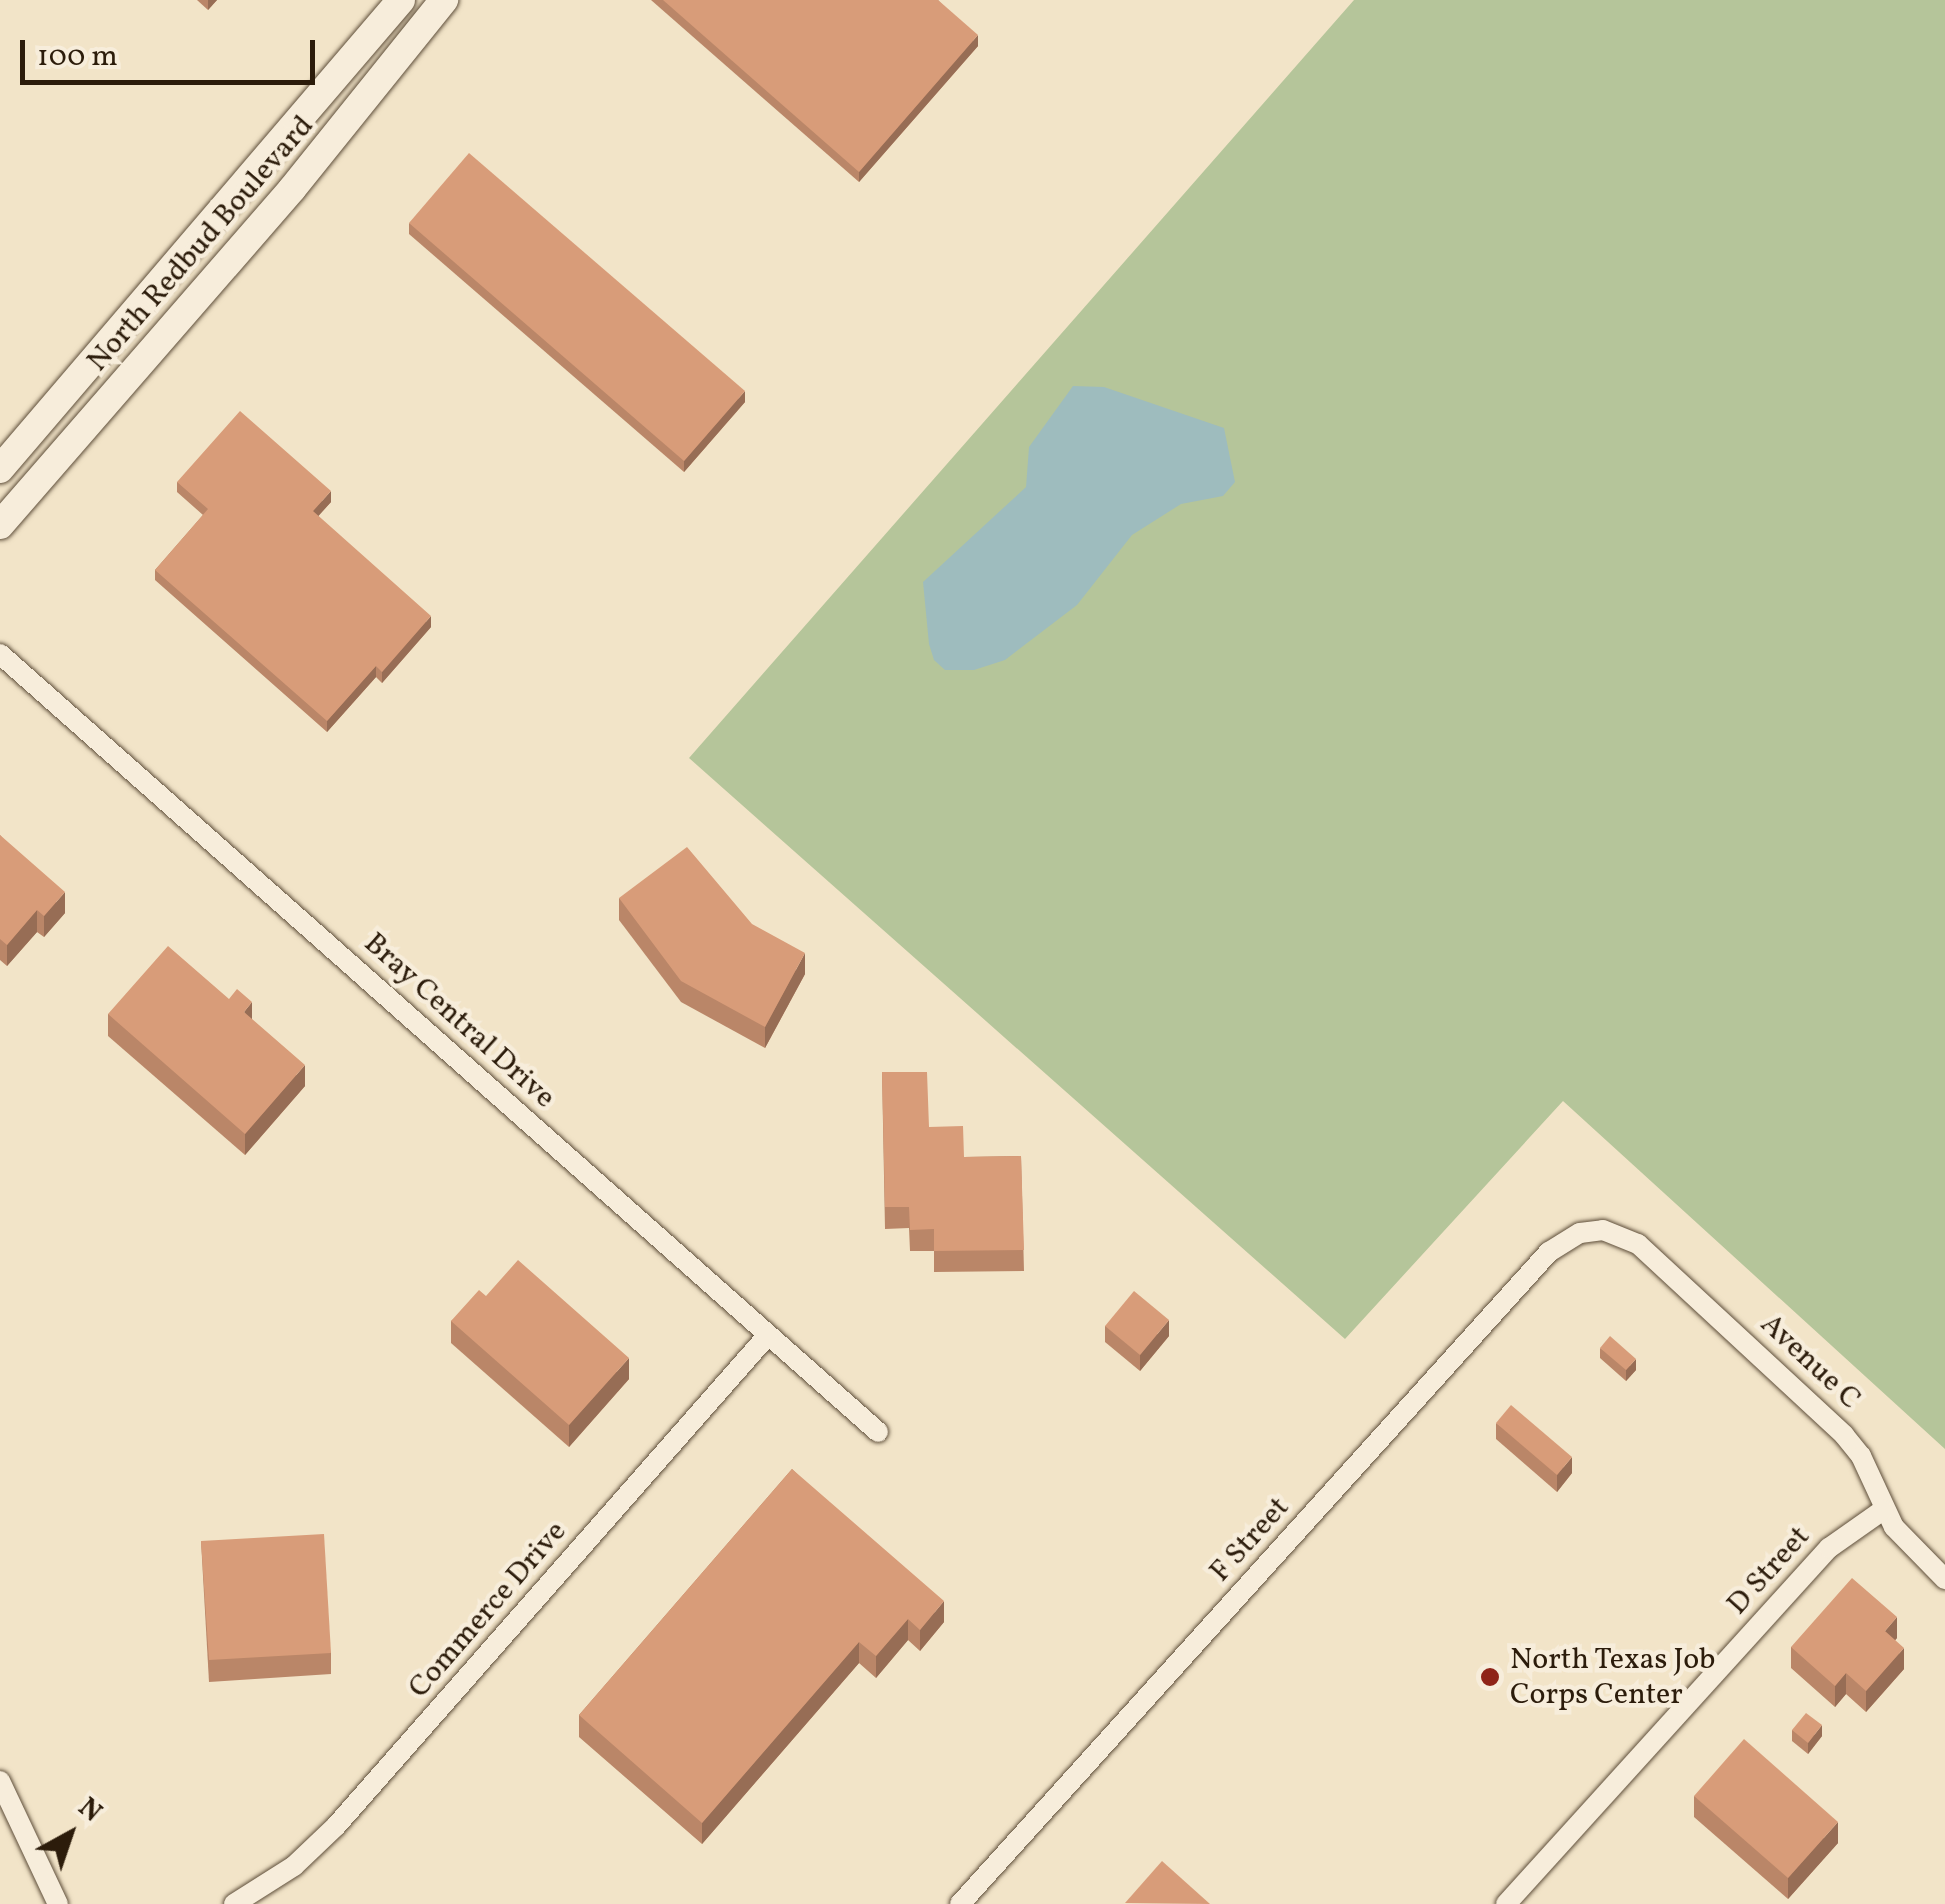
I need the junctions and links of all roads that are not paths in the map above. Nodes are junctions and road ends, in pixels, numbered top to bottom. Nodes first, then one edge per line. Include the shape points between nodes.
1 (401, 0) edge
2 (444, 0) edge
3 (168, 277) junction
4 (195, 301) junction
5 (0, 470) edge
6 (0, 525) edge
7 (0, 654) edge
8 (1593, 1231) joint
9 (768, 1335) junction
10 (878, 1432) dead end
11 (1883, 1510) junction
12 (1945, 1579) edge
13 (0, 1781) edge
14 (58, 1904) edge
15 (234, 1904) edge
16 (960, 1904) edge
17 (1506, 1904) edge

1 - 3 street, North Redbud Boulevard
2 - 4 street, North Redbud Boulevard
3 - 4 street
3 - 5 street, North Redbud Boulevard
4 - 6 street, North Redbud Boulevard
7 - 9 street, Bray Central Drive
8 - 11 street, Avenue C via 1638,1244 1844,1435 1861,1456
8 - 16 street, F Street via 1549,1252
9 - 10 street, Bray Central Drive
9 - 15 street, Commerce Drive via 336,1826 294,1866
11 - 12 street, Avenue C
11 - 17 street, D Street via 1829,1548
13 - 14 street

